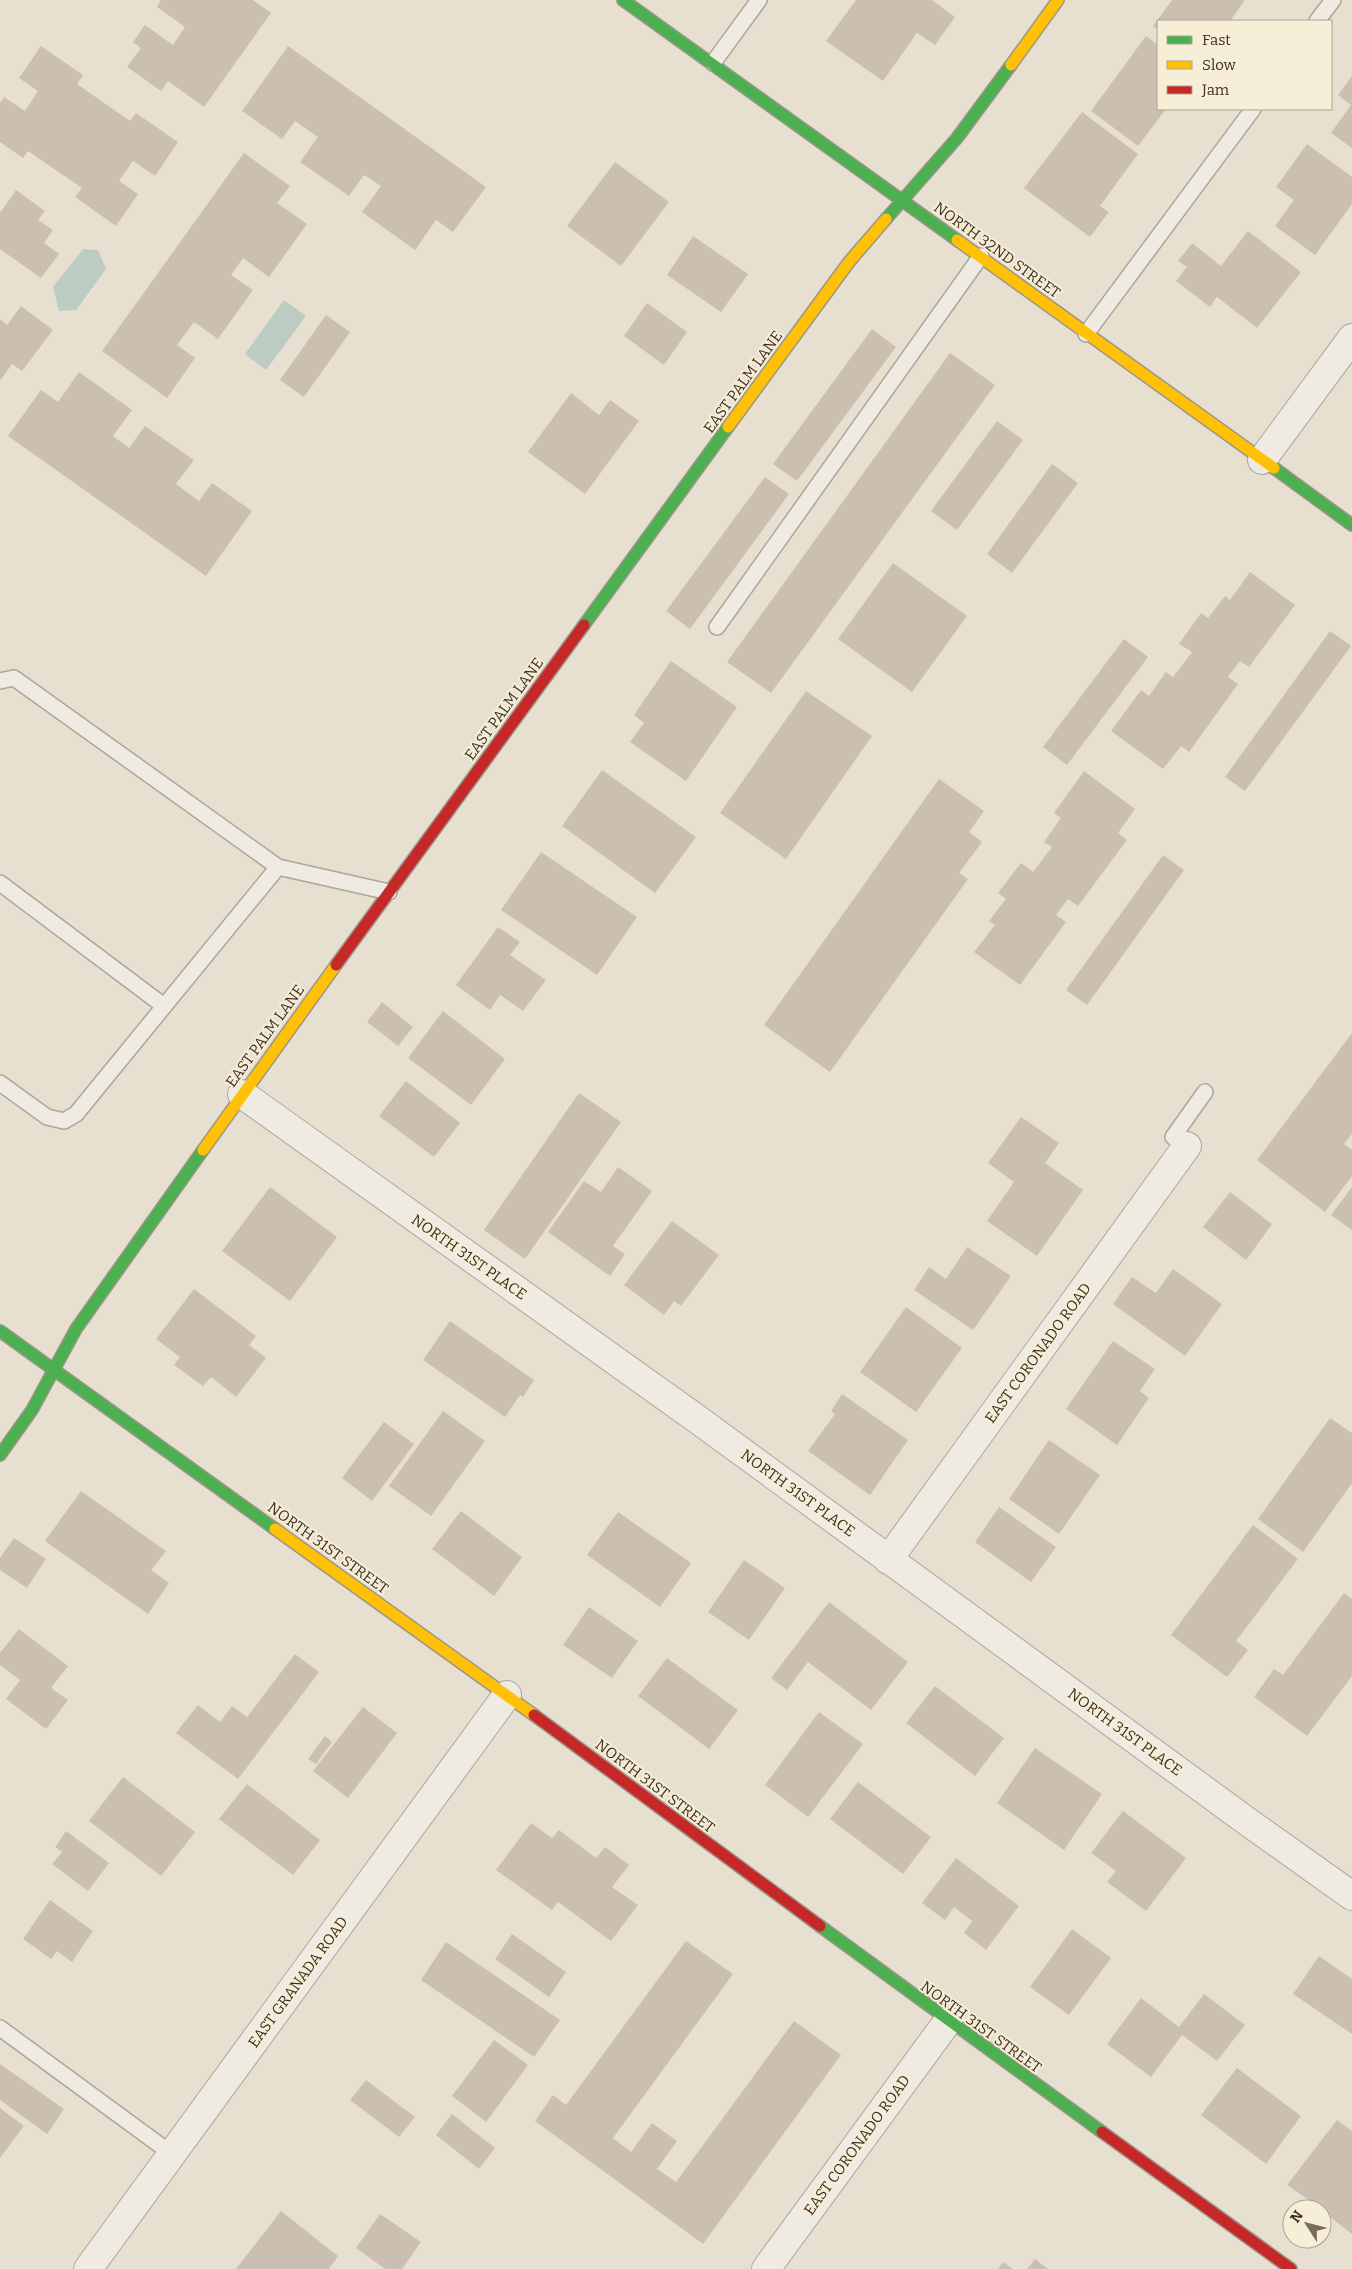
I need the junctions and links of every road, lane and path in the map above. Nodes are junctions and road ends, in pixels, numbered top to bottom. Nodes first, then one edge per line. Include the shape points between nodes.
1 (623, 0) edge
2 (759, 0) edge
3 (1058, 0) edge
4 (1333, 0) edge
5 (1319, 20) edge
6 (712, 63) junction
7 (1252, 110) edge
8 (903, 200) junction
9 (981, 256) junction
10 (1086, 334) junction
11 (1352, 338) edge
12 (1262, 460) junction
13 (1352, 525) edge
14 (717, 627) dead end
15 (0, 681) edge
16 (278, 867) junction
17 (0, 883) edge
18 (389, 892) junction
19 (164, 1006) junction
20 (0, 1083) edge
21 (1205, 1092) dead end
22 (242, 1094) junction
23 (1187, 1146) joint
24 (0, 1331) edge
25 (54, 1370) junction
26 (0, 1455) edge
27 (888, 1560) junction
28 (507, 1695) junction
29 (1352, 1896) edge
30 (948, 2022) junction
31 (0, 2028) edge
32 (172, 2154) junction
33 (88, 2269) edge
34 (766, 2269) edge
35 (1291, 2269) edge

1 - 6 street, NORTH 32ND STREET
2 - 6 lane
3 - 8 street, EAST PALM LANE via 956,138
4 - 5 lane
6 - 8 street, NORTH 32ND STREET
7 - 10 lane
8 - 9 street, NORTH 32ND STREET
8 - 18 street, EAST PALM LANE via 849,262
9 - 10 street, NORTH 32ND STREET
9 - 14 lane
10 - 12 street, NORTH 32ND STREET
11 - 12 street
12 - 13 street, NORTH 32ND STREET
15 - 16 lane via 14,678
16 - 18 lane
16 - 19 lane
17 - 19 lane
18 - 22 street, EAST PALM LANE
19 - 20 lane via 76,1114 64,1121 46,1117
21 - 23 lane via 1173,1137
22 - 25 street, EAST PALM LANE via 76,1329
22 - 27 street, NORTH 31ST PLACE via 689,1413
23 - 27 street, EAST CORONADO ROAD
24 - 25 street, NORTH 31ST STREET
25 - 26 street, EAST PALM LANE via 32,1410
25 - 28 street, NORTH 31ST STREET
27 - 29 street, NORTH 31ST PLACE
28 - 30 street, NORTH 31ST STREET
28 - 32 street, EAST GRANADA ROAD
30 - 34 street, EAST CORONADO ROAD
30 - 35 street, NORTH 31ST STREET
31 - 32 lane
32 - 33 street, EAST GRANADA ROAD

